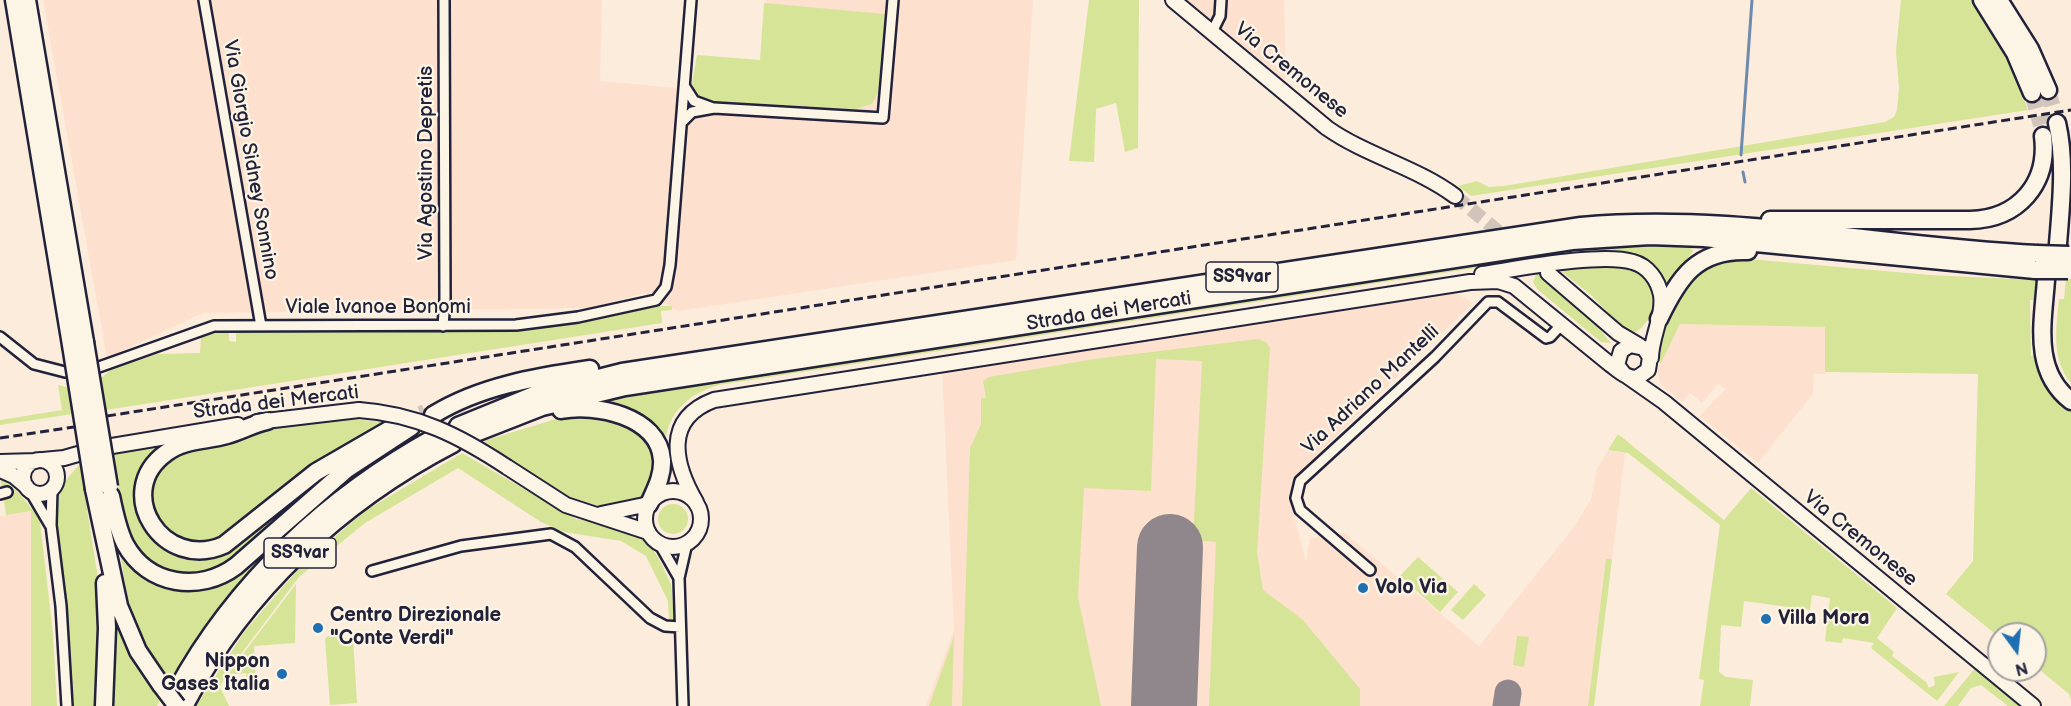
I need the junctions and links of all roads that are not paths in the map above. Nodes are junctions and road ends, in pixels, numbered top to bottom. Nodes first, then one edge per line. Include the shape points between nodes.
1 (14, 0) edge
2 (27, 0) edge
3 (204, 0) edge
4 (444, 0) edge
5 (691, 0) edge
6 (893, 0) edge
7 (1173, 0) edge
8 (1221, 0) edge
9 (1982, 0) edge
10 (1999, 0) edge
11 (1212, 32) junction
12 (684, 81) junction
13 (715, 108) junction
14 (681, 127) junction
15 (2050, 129) junction
16 (2071, 163) edge
17 (1455, 196) tunnel mouth
18 (1689, 223) junction
19 (1937, 262) junction
20 (2057, 263) edge
21 (1543, 269) junction
22 (1601, 319) junction
23 (1659, 319) junction
24 (1562, 324) junction
25 (261, 326) junction
26 (443, 326) junction
27 (0, 337) edge
28 (1578, 338) junction
29 (78, 344) junction
30 (1641, 346) junction
31 (713, 358) junction
32 (1617, 358) junction
33 (1650, 362) junction
34 (99, 368) dead end
35 (65, 372) dead end
36 (1624, 374) junction
37 (2071, 390) edge
38 (2071, 401) edge
39 (1664, 402) junction
40 (429, 414) tunnel mouth
41 (267, 421) junction
42 (458, 426) dead end
43 (437, 436) dead end
44 (453, 444) dead end
45 (112, 446) dead end
46 (38, 461) junction
47 (0, 462) edge
48 (0, 470) edge
49 (54, 485) junction
50 (28, 489) junction
51 (105, 490) junction
52 (652, 500) junction
53 (696, 502) junction
54 (98, 510) junction
55 (599, 514) junction
56 (51, 528) junction
57 (648, 532) junction
58 (659, 543) junction
59 (687, 543) junction
60 (1370, 570) dead end
61 (372, 571) dead end
62 (679, 578) junction
63 (125, 621) junction
64 (680, 627) junction
65 (175, 696) edge
66 (67, 706) edge
67 (104, 706) edge
68 (682, 706) edge
69 (2033, 706) edge

1 - 29 highway
2 - 29 highway
3 - 25 street, Via Giorgio Sidney Sonnino
4 - 26 street, Via Agostino Depretis
5 - 12 street
6 - 13 street via 883,118
7 - 11 street, Via Cremonese
8 - 11 street via 1220,16
9 - 10 highway via 2040,92 2030,49
11 - 17 street, Via Cremonese via 1327,128
12 - 13 street via 692,100
12 - 14 street
13 - 14 street via 690,114
14 - 26 street, Viale Ivanoe Bonomi via 670,265 660,296 646,304 537,323
15 - 16 highway
15 - 18 highway via 2035,186 2016,207 1995,217 1737,219
15 - 20 highway
18 - 20 highway, SS9var
18 - 31 highway, SS9var via 1634,222 1559,228
19 - 20 highway, SS9var
19 - 23 highway via 1724,252 1702,260 1687,272
19 - 52 highway, SS9var via 1704,238 1627,237 1562,242 625,387 542,407 473,434 571,408 616,413 644,429 660,452 661,475
20 - 37 highway via 2052,356 2059,375
20 - 38 highway via 2043,325 2044,358 2052,380
21 - 22 street, Via Cremonese
21 - 23 street, Strada dei Mercati via 1606,260 1635,262 1649,272 1658,286 1662,301
21 - 28 street via 1529,274 1530,290
21 - 52 street, Strada dei Mercati via 714,393 695,402 677,422 667,477
22 - 30 street, Via Cremonese
22 - 32 street, Via Cremonese via 1615,342
23 - 33 street, Strada dei Mercati
24 - 28 street, Strada dei Mercati
24 - 53 street, Strada dei Mercati via 1514,286 1484,280 720,398 693,412 678,440 679,468
24 - 60 street, Via Adriano Mantelli via 1546,338 1500,303 1488,302 1429,363 1300,481 1296,498 1300,510
25 - 26 street, Viale Ivanoe Bonomi
25 - 34 street, Viale Ivanoe Bonomi via 204,328
27 - 35 street via 34,364
28 - 36 street, Strada dei Mercati
29 - 51 highway, bridge
30 - 32 street via 1626,346
30 - 33 street, Via Cremonese via 1649,354
31 - 40 highway via 645,361 550,375 503,386
31 - 42 highway, SS9var via 580,381 519,400
32 - 36 street, Via Cremonese
33 - 36 street via 1640,377
33 - 39 street, Via Cremonese via 1652,384
36 - 39 street, Via Cremonese
39 - 69 street, Via Cremonese
41 - 45 street, Strada dei Mercati
41 - 51 highway via 183,444 158,460 148,476 144,499 148,519 162,537 193,551 224,545 316,472 405,426 347,469 236,566 203,582 167,579 139,562 122,537
41 - 55 street, Strada dei Mercati, bridge via 359,410 396,414 460,437 566,504
43 - 65 highway, SS9var via 349,492 292,540 227,613
44 - 65 highway, SS9var via 371,494 297,556
46 - 47 street
46 - 49 street via 53,467
46 - 49 street via 79,457
46 - 50 street via 25,471
48 - 50 street
49 - 50 street via 42,494
49 - 56 street
50 - 56 street
51 - 54 highway
51 - 63 highway
52 - 53 street, Strada dei Mercati via 672,490 681,491
52 - 55 street, Strada dei Mercati
52 - 57 street, Strada dei Mercati via 644,518
53 - 59 street, Strada dei Mercati via 701,520
54 - 63 highway
54 - 67 highway via 107,611
55 - 57 street, Strada dei Mercati
56 - 66 street
57 - 58 street, Strada dei Mercati
58 - 59 street via 678,547
58 - 62 street
59 - 62 street
61 - 64 street via 461,546 551,534 575,547 650,618 665,626
62 - 64 street
63 - 65 highway via 138,651
64 - 68 street

